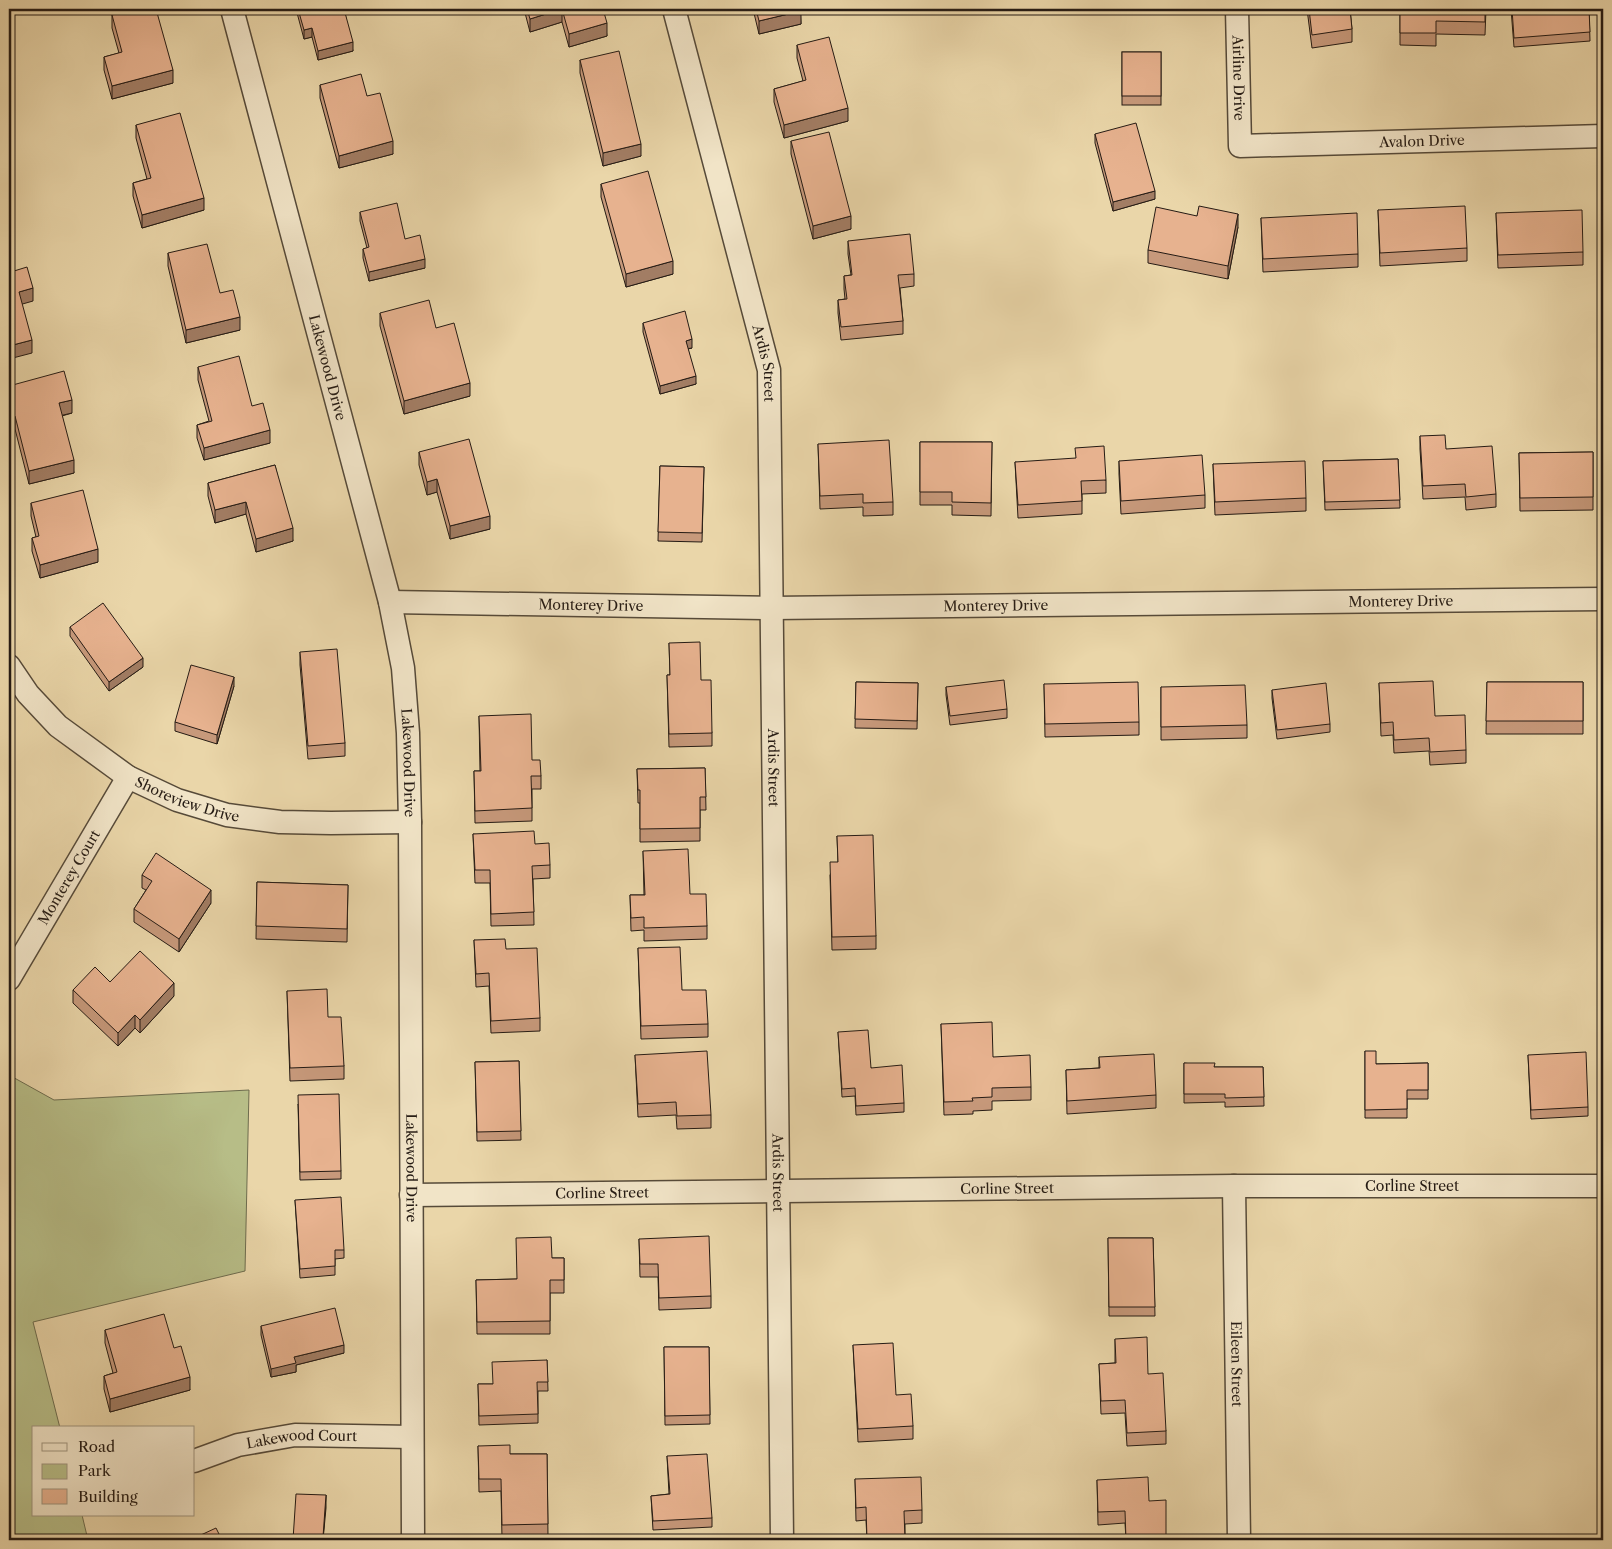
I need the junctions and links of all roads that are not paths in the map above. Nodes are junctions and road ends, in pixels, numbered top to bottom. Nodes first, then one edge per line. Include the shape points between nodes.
1 (232, 9) edge
2 (674, 9) edge
3 (1236, 9) edge
4 (1603, 136) edge
5 (1240, 146) joint
6 (1603, 599) edge
7 (390, 602) junction
8 (772, 608) junction
9 (9, 666) edge
10 (128, 777) junction
11 (410, 822) junction
12 (9, 979) edge
13 (1234, 1186) junction
14 (1603, 1186) edge
15 (778, 1190) junction
16 (411, 1195) junction
17 (412, 1437) junction
18 (195, 1460) edge
19 (413, 1540) edge
20 (782, 1540) edge
21 (1239, 1540) edge

1 - 7 street, Lakewood Drive
2 - 8 street, Ardis Street via 769,370
3 - 5 street, Airline Drive
4 - 5 street, Avalon Drive
6 - 8 street, Monterey Drive
7 - 8 street, Monterey Drive
7 - 11 street, Lakewood Drive via 403,668
8 - 15 street, Ardis Street
9 - 10 street, Shoreview Drive via 28,694 58,726
10 - 11 street, Shoreview Drive via 177,800 227,815 280,822
10 - 12 street, Monterey Court
11 - 16 street, Lakewood Drive
13 - 14 street, Corline Street
13 - 15 street, Corline Street
13 - 21 street, Eileen Street
15 - 16 street, Corline Street
15 - 20 street, Ardis Street
16 - 17 street, Lakewood Drive
17 - 18 street, Lakewood Court via 295,1436 238,1445
17 - 19 street, Lakewood Drive

